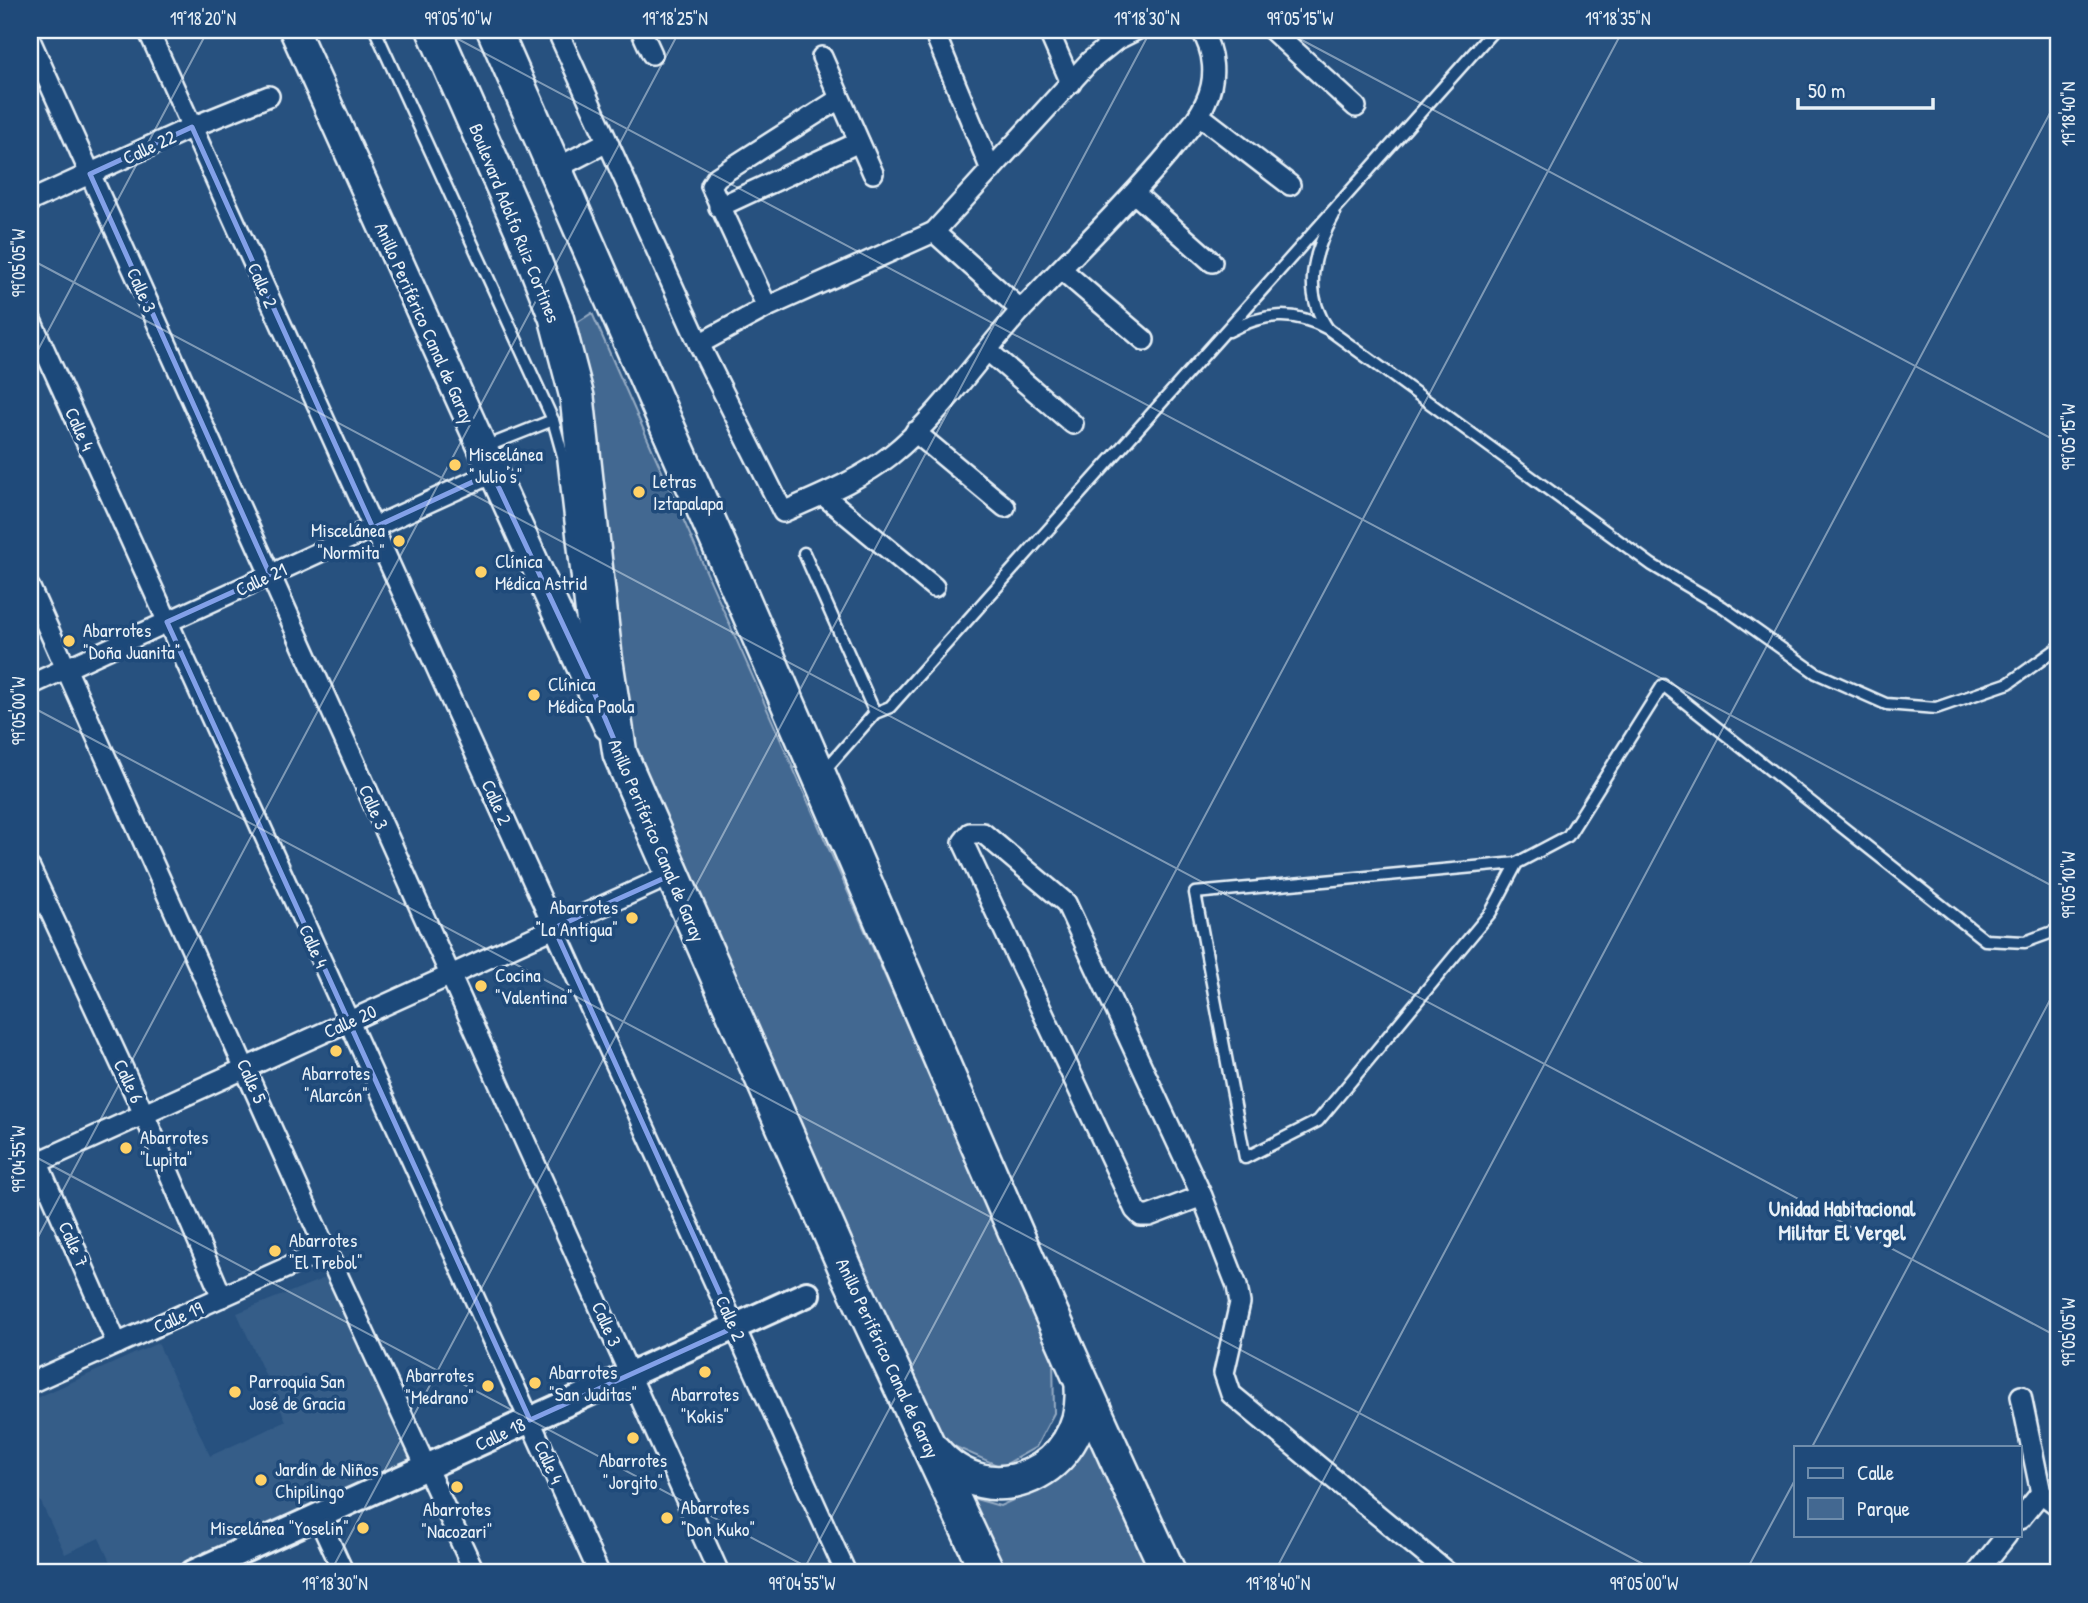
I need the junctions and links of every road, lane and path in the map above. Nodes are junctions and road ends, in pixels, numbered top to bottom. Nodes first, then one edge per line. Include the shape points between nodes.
1 (148, 30) edge
2 (294, 30) edge
3 (375, 30) edge
4 (434, 30) edge
5 (494, 30) edge
6 (557, 30) edge
7 (641, 30) edge
8 (1048, 30) edge
9 (1136, 30) edge
10 (1201, 30) edge
11 (1272, 30) edge
12 (1494, 30) edge
13 (935, 34) dead end
14 (30, 40) edge
15 (652, 54) dead end
16 (822, 57) dead end
17 (1071, 83) junction
18 (269, 96) dead end
19 (839, 99) junction
20 (1356, 107) dead end
21 (1199, 115) junction
22 (192, 127) junction
23 (607, 142) junction
24 (859, 142) junction
25 (555, 169) junction
26 (991, 170) junction
27 (873, 173) dead end
28 (90, 174) junction
29 (1290, 185) dead end
30 (1134, 193) junction
31 (1343, 199) junction
32 (30, 201) edge
33 (719, 207) junction
34 (934, 232) junction
35 (1212, 262) dead end
36 (1062, 270) junction
37 (767, 307) junction
38 (1021, 310) junction
39 (30, 318) edge
40 (1328, 329) junction
41 (1218, 339) junction
42 (1144, 340) dead end
43 (699, 344) junction
44 (988, 351) junction
45 (553, 420) junction
46 (1073, 424) dead end
47 (915, 432) junction
48 (486, 461) junction
49 (823, 495) junction
50 (1005, 507) dead end
51 (373, 528) junction
52 (804, 554) dead end
53 (270, 575) junction
54 (934, 587) dead end
55 (30, 588) edge
56 (167, 622) junction
57 (2058, 648) edge
58 (66, 668) junction
59 (589, 680) junction
60 (30, 685) edge
61 (875, 713) junction
62 (620, 754) junction
63 (819, 776) junction
64 (1517, 863) junction
65 (30, 868) edge
66 (671, 875) junction
67 (554, 928) junction
68 (2058, 930) edge
69 (450, 975) junction
70 (349, 1021) junction
71 (246, 1068) junction
72 (144, 1114) junction
73 (32, 1158) edge
74 (1202, 1196) junction
75 (326, 1251) junction
76 (807, 1294) dead end
77 (222, 1297) junction
78 (735, 1327) junction
79 (117, 1344) junction
80 (630, 1375) junction
81 (30, 1384) edge
82 (1082, 1388) junction
83 (2021, 1396) dead end
84 (530, 1420) junction
85 (923, 1434) junction
86 (427, 1467) junction
87 (2040, 1493) junction
88 (2058, 1506) edge
89 (2022, 1516) edge
90 (318, 1517) junction
91 (2006, 1536) edge
92 (208, 1570) edge
93 (344, 1573) edge
94 (475, 1573) edge
95 (599, 1573) edge
96 (719, 1573) edge
97 (846, 1573) edge
98 (988, 1573) edge
99 (1169, 1573) edge
100 (1448, 1573) edge
101 (1977, 1573) edge

1 - 22 street, Calle 2
2 - 48 main road, Anillo Periférico Canal de Garay
3 - 45 lane
4 - 62 highway, Boulevard Adolfo Ruiz Cortines via 527,242 556,317 577,397
5 - 25 highway
6 - 23 street
7 - 15 street
8 - 17 street
9 - 17 street via 1115,40
10 - 21 street via 1212,57 1212,79
11 - 20 street
12 - 31 lane
13 - 26 street
14 - 28 street, Calle 3
16 - 19 street
17 - 26 street
18 - 22 street, Calle 22
19 - 24 street
19 - 33 street via 717,177 710,186
21 - 29 street
21 - 30 street
22 - 28 street, Calle 22
22 - 51 street, Calle 2
23 - 25 street
23 - 43 street
24 - 27 street
24 - 33 street
25 - 63 highway
26 - 34 street
28 - 32 street, Calle 22
28 - 53 street, Calle 3
30 - 35 street
30 - 36 street
31 - 40 lane via 1322,236 1313,268 1315,303
31 - 41 lane
33 - 37 street
34 - 37 street
34 - 38 street
36 - 38 street
36 - 42 street
37 - 43 street
38 - 44 street
39 - 56 street, Calle 4
40 - 41 lane via 1306,319 1274,315 1242,324
40 - 57 lane via 1652,565 1723,607 1816,673 1886,704 1936,708 2009,683
41 - 61 lane via 890,707
43 - 49 street via 783,512
44 - 46 street
44 - 47 street
45 - 48 lane
45 - 59 lane via 563,456
47 - 49 street via 891,455
47 - 50 street
48 - 51 street, Calle 21
48 - 59 main road, Anillo Periférico Canal de Garay
49 - 54 street
51 - 53 street, Calle 21
51 - 67 street, Calle 2
52 - 61 lane
53 - 56 street, Calle 21
53 - 69 street, Calle 3
55 - 58 street, Calle 5
56 - 58 street, Calle 21
56 - 70 street, Calle 4
58 - 60 street, Calle 21
58 - 71 street, Calle 5
59 - 62 main road, Anillo Periférico Canal de Garay
61 - 63 lane
62 - 66 highway, Anillo Periférico Canal de Garay
63 - 82 highway
64 - 64 lane via 1195,893 1245,1158 1318,1121 1491,912
64 - 68 lane via 1568,836 1663,685 1985,940 2025,942
65 - 72 street, Calle 6
66 - 67 street, Calle 20
66 - 85 highway, Anillo Periférico Canal de Garay
67 - 69 street, Calle 20
67 - 78 street, Calle 2
69 - 70 street, Calle 20
69 - 80 street, Calle 3
70 - 71 street, Calle 20
70 - 84 street, Calle 4
71 - 72 street, Calle 20
71 - 75 street, Calle 5
72 - 73 street, Calle 20
72 - 77 street, Calle 6
73 - 79 street, Calle 7
74 - 74 street via 1066,903 983,833 970,833 963,842 1135,1210 1149,1216
74 - 100 street via 1240,1303 1224,1373 1231,1394
75 - 77 street, Calle 19
75 - 86 street, Calle 5
76 - 78 street, Calle 18
77 - 79 street, Calle 19
78 - 80 street, Calle 18
78 - 97 street, Calle 2
79 - 81 street, Calle 19
80 - 84 street, Calle 18
80 - 96 street, Calle 3
82 - 85 highway via 1081,1417 1069,1444 1049,1465 1023,1479 994,1482 965,1475 940,1458
82 - 99 highway
83 - 87 street
84 - 86 street, Calle 18
84 - 95 street, Calle 4
85 - 98 highway, Anillo Periférico Canal de Garay
86 - 90 street, Calle 18
86 - 94 street, Calle 5
87 - 88 street
87 - 89 street
90 - 92 street, Calle 18
90 - 93 street
91 - 101 street

